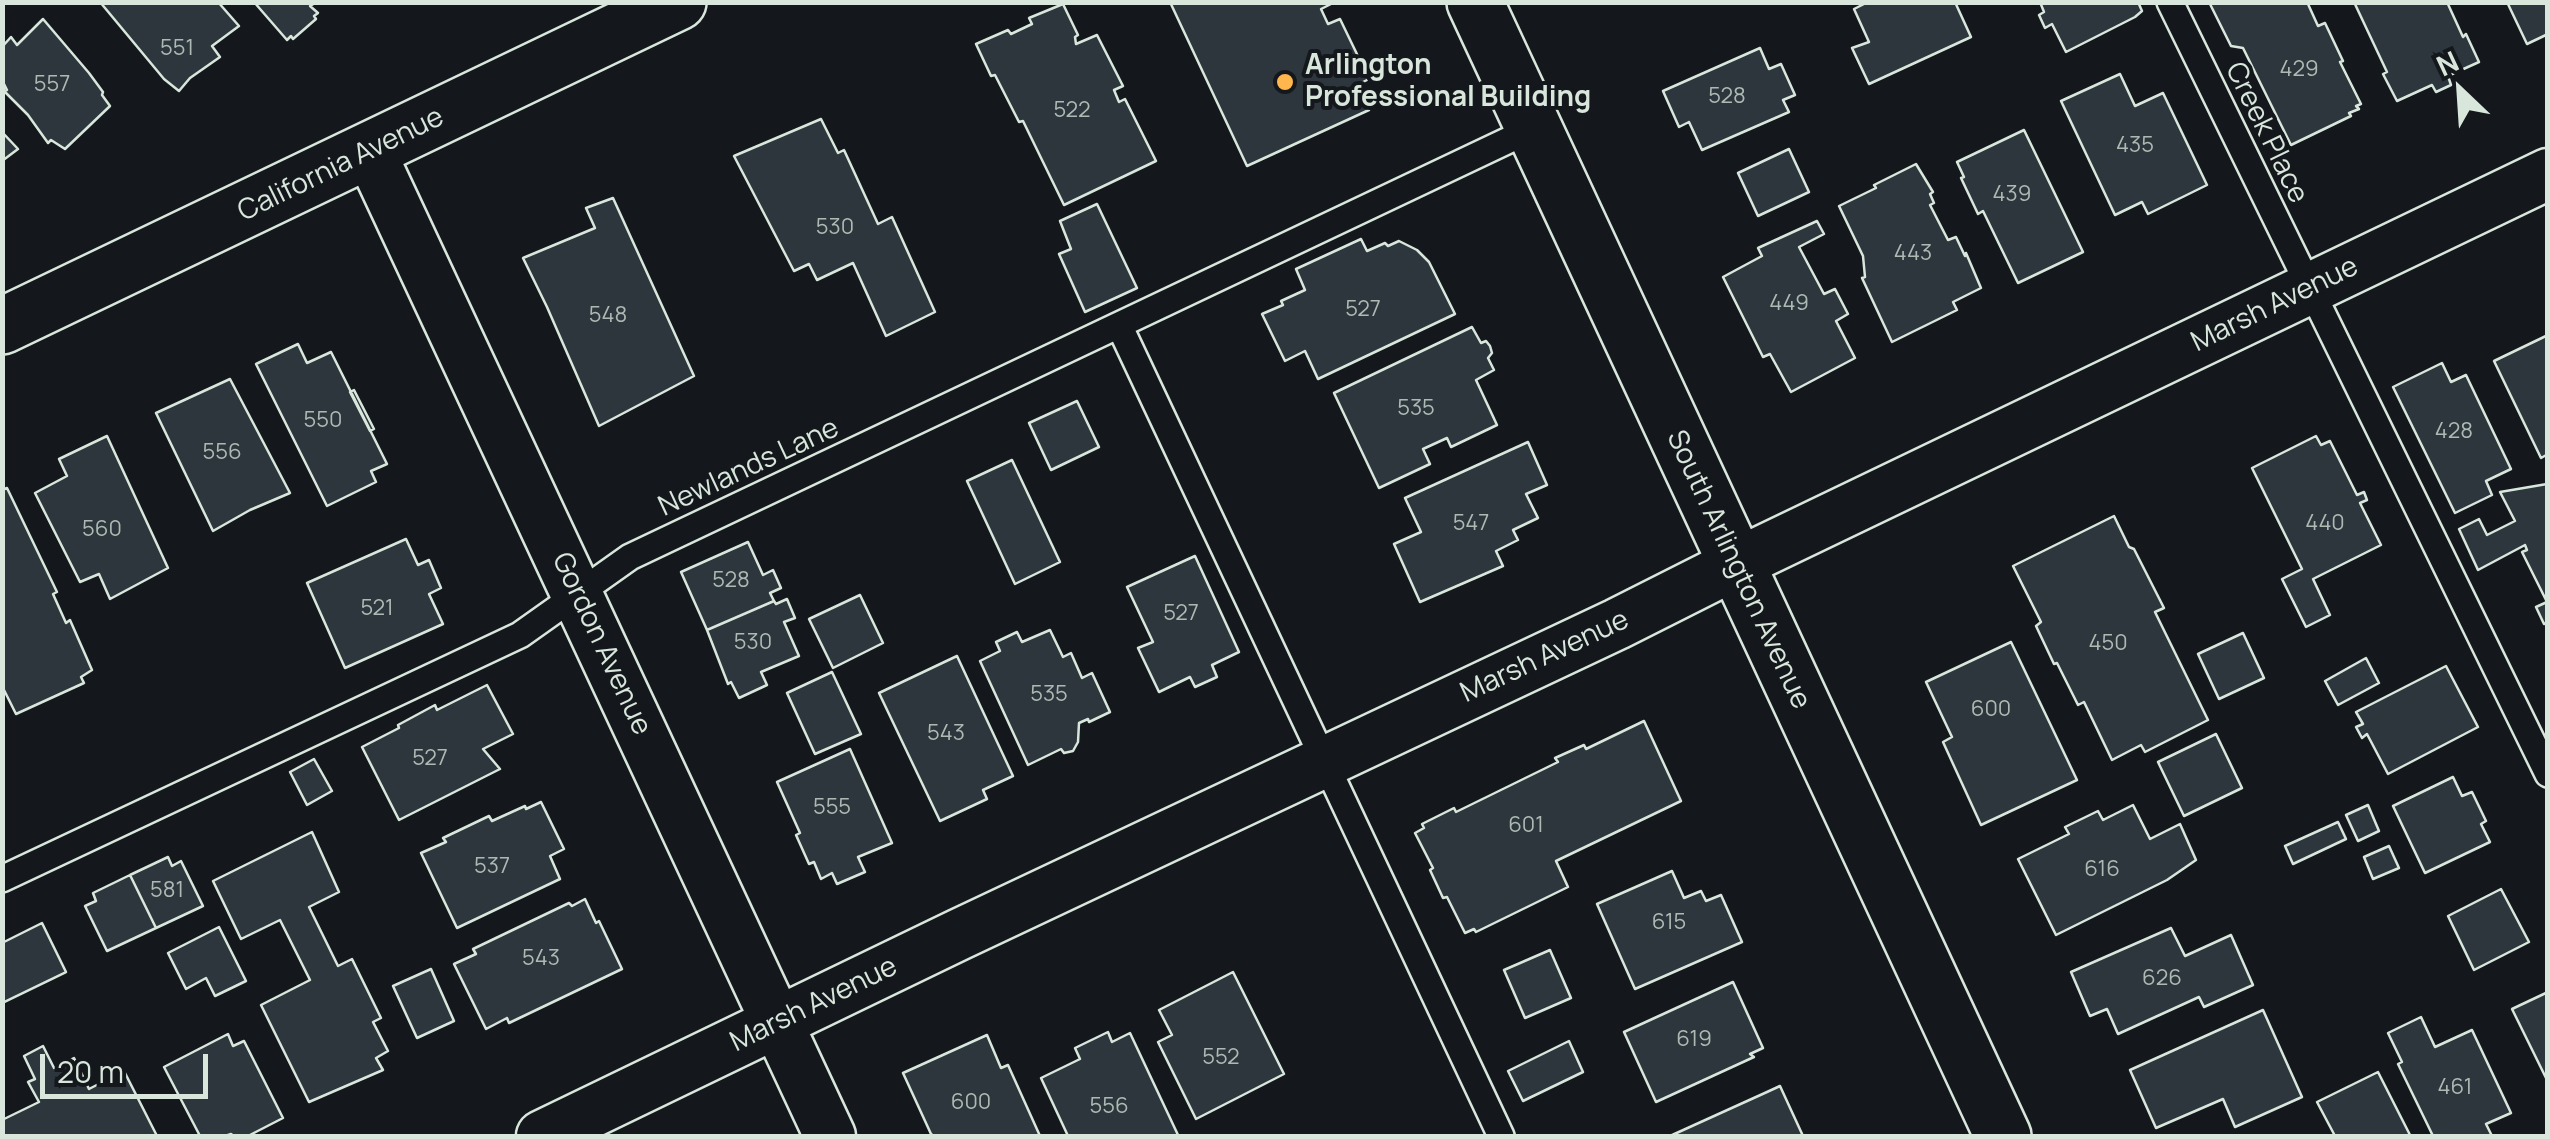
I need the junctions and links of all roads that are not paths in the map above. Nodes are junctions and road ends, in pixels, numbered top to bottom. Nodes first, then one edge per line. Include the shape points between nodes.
1 (678, 2) edge
2 (1475, 2) edge
3 (2170, 2) edge
4 (1532, 129) junction
5 (370, 152) junction
6 (2544, 185) edge
7 (2309, 289) junction
8 (1119, 325) junction
9 (2, 326) edge
10 (1736, 564) junction
11 (578, 595) junction
12 (1325, 761) junction
13 (2548, 774) edge
14 (2, 880) edge
15 (776, 1023) junction
16 (542, 1136) edge
17 (830, 1136) edge
18 (1501, 1136) edge
19 (2003, 1136) edge

1 - 5 main road, California Avenue
2 - 4 main road, South Arlington Avenue
3 - 7 lane, Creek Place
4 - 8 lane, Newlands Lane
4 - 10 main road, South Arlington Avenue
5 - 9 main road, California Avenue
5 - 11 street, Gordon Avenue
6 - 7 street, Marsh Avenue
7 - 10 street, Marsh Avenue
7 - 13 lane, Creek Place
8 - 11 lane, Newlands Lane via 630,557
8 - 12 lane
10 - 12 street, Marsh Avenue
10 - 19 main road, South Arlington Avenue
11 - 14 lane, Newlands Lane via 520,635
11 - 15 street, Gordon Avenue
12 - 15 street, Marsh Avenue
12 - 18 lane
15 - 16 street, Marsh Avenue
15 - 17 street, Gordon Avenue

